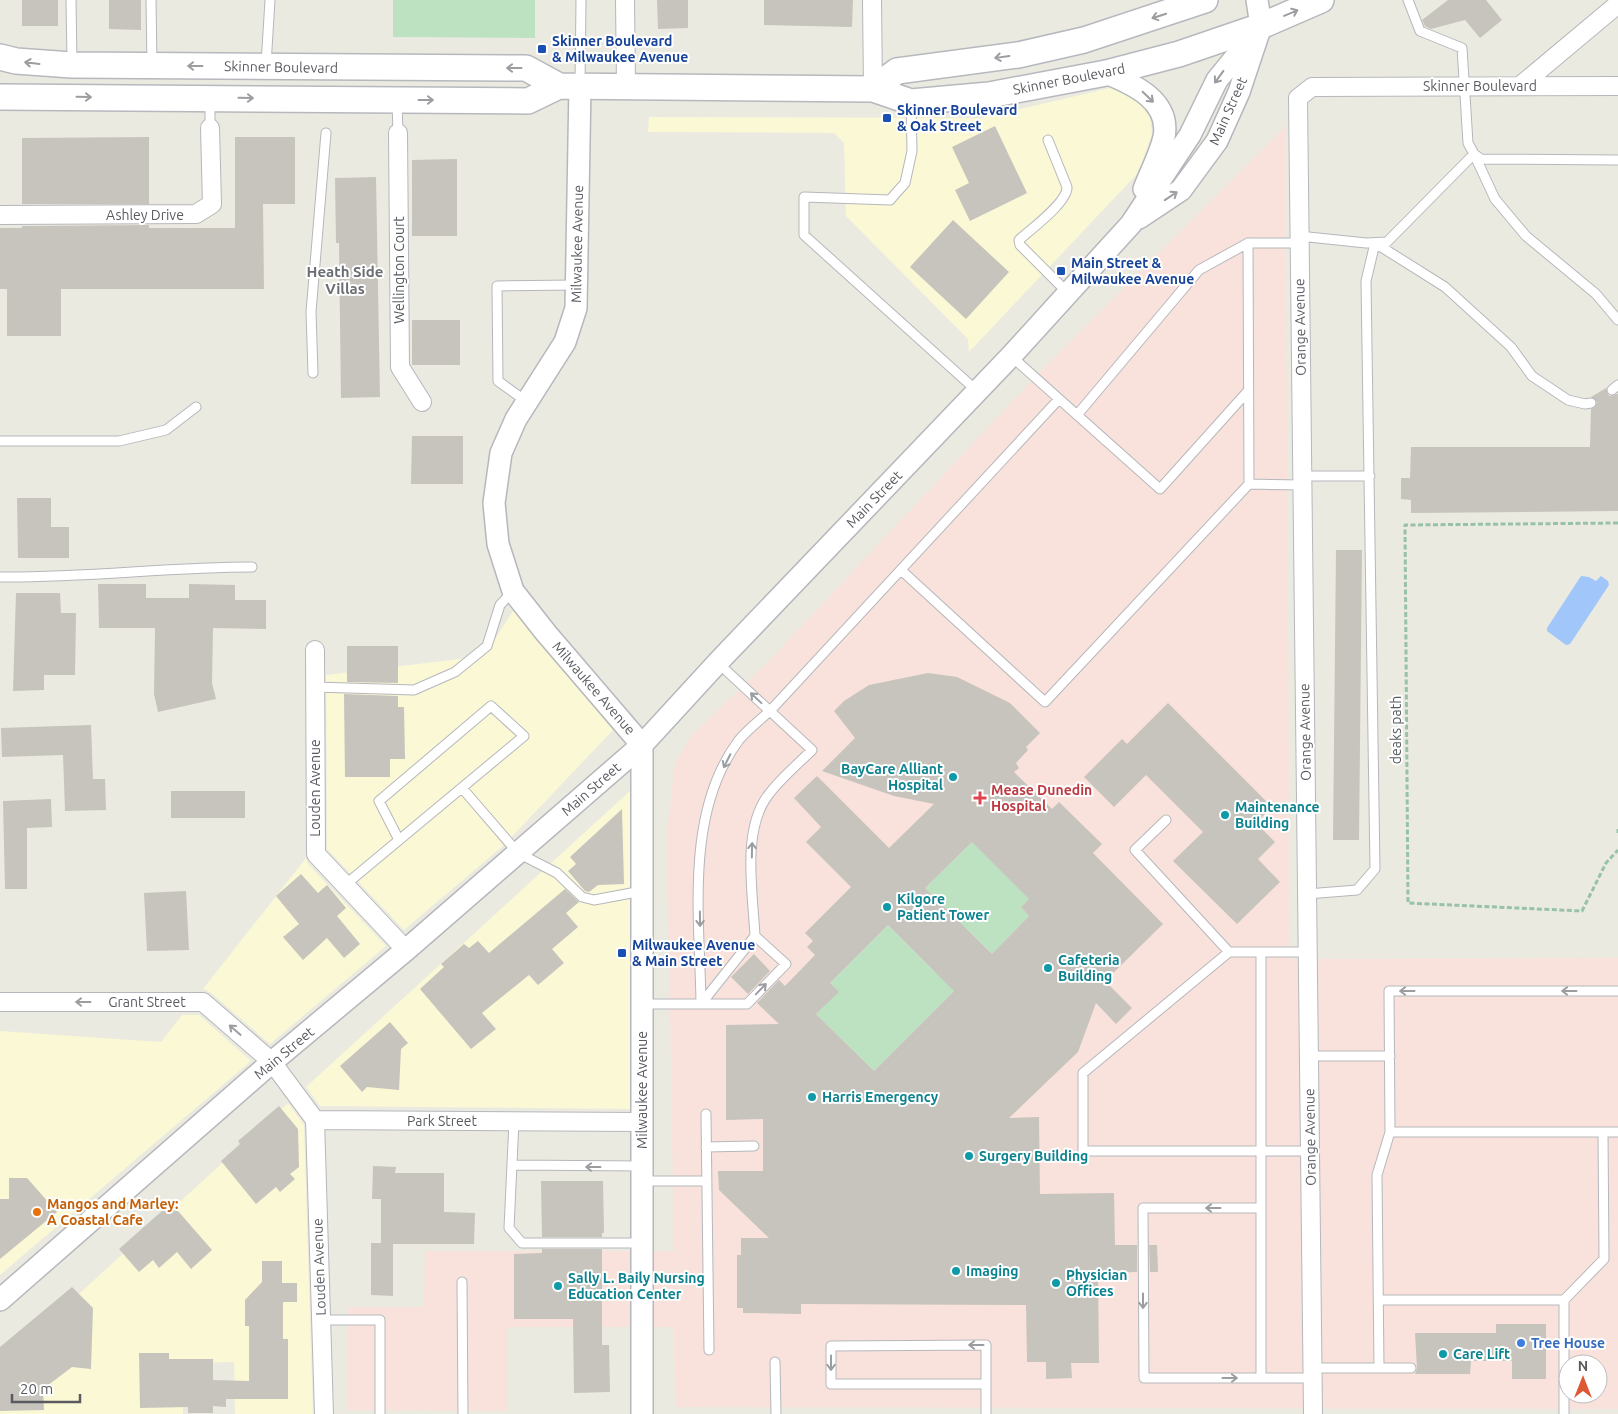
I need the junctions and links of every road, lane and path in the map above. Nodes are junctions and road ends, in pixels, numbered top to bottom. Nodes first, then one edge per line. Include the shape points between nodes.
1 (72, 0) edge
2 (151, 0) edge
3 (270, 0) edge
4 (581, 0) edge
5 (625, 0) edge
6 (872, 0) edge
7 (1205, 0) edge
8 (1257, 0) edge
9 (1321, 0) edge
10 (1408, 0) edge
11 (1618, 4) edge
12 (1261, 26) junction
13 (0, 57) edge
14 (72, 66) junction
15 (152, 66) junction
16 (266, 66) junction
17 (1106, 73) junction
18 (570, 86) junction
19 (626, 86) junction
20 (1466, 86) junction
21 (1520, 86) junction
22 (1618, 86) edge
23 (1312, 87) joint
24 (873, 89) junction
25 (0, 97) edge
26 (210, 99) junction
27 (397, 100) junction
28 (911, 102) junction
29 (210, 128) joint
30 (398, 132) joint
31 (326, 133) dead end
32 (1048, 140) dead end
33 (1474, 154) junction
34 (1618, 160) edge
35 (0, 215) edge
36 (1131, 224) junction
37 (1299, 239) junction
38 (1248, 243) junction
39 (1375, 243) junction
40 (576, 285) junction
41 (1068, 294) junction
42 (1618, 320) edge
43 (1011, 356) junction
44 (313, 373) dead end
45 (977, 391) junction
46 (1248, 392) junction
47 (1060, 399) junction
48 (422, 402) dead end
49 (527, 402) junction
50 (1591, 403) dead end
51 (196, 407) dead end
52 (1077, 415) junction
53 (0, 441) edge
54 (1370, 476) junction
55 (1302, 480) junction
56 (1249, 484) junction
57 (1618, 523) edge
58 (252, 567) dead end
59 (901, 570) junction
60 (0, 578) edge
61 (513, 591) junction
62 (314, 650) dead end
63 (717, 662) junction
64 (315, 686) junction
65 (770, 711) junction
66 (642, 745) junction
67 (462, 788) junction
68 (1166, 820) dead end
69 (1618, 829) edge
70 (1618, 834) edge
71 (398, 840) junction
72 (1618, 850) edge
73 (518, 853) junction
74 (345, 885) junction
75 (642, 891) junction
76 (1307, 894) junction
77 (755, 936) junction
78 (406, 950) junction
79 (1229, 952) junction
80 (1262, 952) junction
81 (1307, 952) junction
82 (1618, 991) edge
83 (0, 1002) edge
84 (642, 1004) junction
85 (701, 1004) junction
86 (1309, 1056) junction
87 (1390, 1056) junction
88 (272, 1062) junction
89 (706, 1114) dead end
90 (315, 1120) junction
91 (514, 1121) junction
92 (642, 1122) junction
93 (1390, 1132) junction
94 (1603, 1132) junction
95 (1618, 1132) edge
96 (754, 1146) dead end
97 (706, 1147) junction
98 (1262, 1151) junction
99 (1310, 1151) junction
100 (512, 1165) junction
101 (642, 1174) junction
102 (707, 1181) junction
103 (1262, 1208) junction
104 (642, 1243) junction
105 (462, 1282) dead end
106 (0, 1300) edge
107 (1378, 1300) junction
108 (1564, 1300) junction
109 (321, 1320) junction
110 (709, 1350) dead end
111 (775, 1362) dead end
112 (1379, 1368) junction
113 (1411, 1368) dead end
114 (1313, 1373) junction
115 (1262, 1378) junction
116 (986, 1384) junction
117 (324, 1414) edge
118 (380, 1414) edge
119 (463, 1414) edge
120 (642, 1414) edge
121 (776, 1414) edge
122 (986, 1414) edge
123 (1314, 1414) edge
124 (1564, 1414) edge

1 - 14 lane
2 - 15 lane
3 - 16 lane
4 - 18 lane
5 - 19 street
6 - 24 street
7 -> 24 main road via 1074,42 1018,55 898,71
8 - 12 street
12 -> 9 main road, Main Street
10 - 20 lane via 1420,31 1462,48
11 - 21 street
12 - 17 main road, Skinner Boulevard via 1174,55
12 - 36 street, Main Street via 1216,80 1190,135
14 -> 13 main road, Skinner Boulevard
14 - 15 main road, Skinner Boulevard
16 -> 15 main road, Skinner Boulevard
18 -> 16 main road, Skinner Boulevard via 526,68
17 - 28 main road, Skinner Boulevard via 989,95
17 -> 36 street via 1131,83 1151,97 1161,113 1164,136
18 - 19 main road, Skinner Boulevard
27 -> 18 main road, Skinner Boulevard via 528,101
18 - 40 street, Milwaukee Avenue
19 - 24 main road, Skinner Boulevard
20 - 21 street, Skinner Boulevard
20 - 23 street, Skinner Boulevard
20 - 33 lane via 1468,143
21 - 22 street, Skinner Boulevard
23 - 37 street, Orange Avenue via 1298,98
24 - 28 main road, Skinner Boulevard
25 -> 26 main road, Skinner Boulevard
26 -> 27 main road, Skinner Boulevard
26 - 29 lane
27 - 30 lane
28 - 45 lane via 912,151 905,183 890,200 804,197 804,235
29 - 35 street, Ashley Drive via 212,204 196,214
30 - 48 street, Wellington Court via 400,366
31 - 44 lane via 311,312
32 - 41 lane via 1067,193 1020,240 1020,245
33 - 34 lane via 1481,159
33 - 39 lane via 1388,242
33 - 42 lane via 1495,199 1526,236 1596,294
36 - 41 street, Main Street
37 - 38 lane
37 - 39 lane
37 - 55 street, Orange Avenue
38 - 46 lane
38 - 52 lane via 1199,270
39 - 50 lane via 1445,287 1512,347 1532,376 1568,400
39 - 54 lane via 1366,281
40 - 49 street, Milwaukee Avenue via 576,308 564,342
40 - 49 lane via 497,286 498,381
41 - 43 street, Main Street
43 - 45 street, Main Street
43 - 47 lane
45 - 63 street, Main Street
46 - 52 lane via 1160,489
46 - 56 lane
47 - 52 lane
47 - 59 lane
49 - 61 street, Milwaukee Avenue via 501,453 494,503 498,544
51 - 53 lane via 166,430 120,441
54 - 55 lane
54 - 76 lane via 1375,870 1357,890
55 - 56 lane
55 - 76 street, Orange Avenue
56 - 59 lane via 1045,702
57 - 72 path, deaks path via 1405,525 1408,903 1582,911 1606,863
58 - 60 lane
59 - 65 lane
61 - 64 lane via 500,605 487,646 455,672 414,690
61 - 66 street, Milwaukee Avenue
62 - 64 street, Louden Avenue
65 -> 63 lane
63 - 66 street, Main Street
64 - 74 street, Louden Avenue via 316,854
77 -> 65 lane via 751,846 756,818 768,794 812,750
65 -> 85 lane via 740,739 727,760 706,816 699,847
66 - 73 street, Main Street
66 - 75 street, Milwaukee Avenue
67 - 71 lane
67 - 71 lane via 524,736 492,706 379,801
67 - 73 lane
68 - 79 lane via 1134,850
69 - 70 path
71 - 74 lane
73 - 75 lane via 557,873 582,897 594,900
73 - 78 street, Main Street
74 - 78 street, Louden Avenue
75 - 84 street, Milwaukee Avenue
76 - 81 street, Orange Avenue
77 - 85 lane
85 -> 77 lane via 747,1004 786,964
78 - 88 street, Main Street
79 - 80 lane
79 - 98 lane via 1083,1073 1083,1151
80 - 81 lane
80 - 98 lane
81 - 86 street, Orange Avenue
82 -> 87 lane via 1390,991
88 -> 83 street, Grant Street via 203,1002
84 - 85 lane
84 - 92 street, Milwaukee Avenue
86 - 87 lane
86 - 99 street, Orange Avenue
87 - 93 lane
88 - 90 street
88 - 106 street, Main Street
89 - 97 lane
90 - 91 street, Park Street
90 - 109 street, Louden Avenue
91 - 92 street, Park Street
91 - 100 lane
92 - 101 street, Milwaukee Avenue
93 - 94 lane
93 - 107 lane via 1377,1175
94 - 95 lane
94 - 108 lane via 1604,1259
96 - 97 lane
97 - 102 lane
98 - 99 lane
98 - 103 lane
99 - 114 street, Orange Avenue
101 -> 100 lane
100 - 104 lane via 509,1228 522,1243
101 - 102 lane
101 - 104 street, Milwaukee Avenue
102 - 110 lane
103 - 115 lane
103 -> 115 lane via 1143,1208 1144,1378
104 - 120 street, Milwaukee Avenue
105 - 119 lane
107 - 108 lane
107 - 112 lane
108 - 124 lane
109 - 117 street, Louden Avenue
109 - 118 lane via 380,1320
111 - 121 lane
112 - 113 lane
112 - 114 lane
114 - 115 lane
114 - 123 street, Orange Avenue
116 -> 116 lane via 986,1345 831,1346 831,1384
116 - 122 lane

